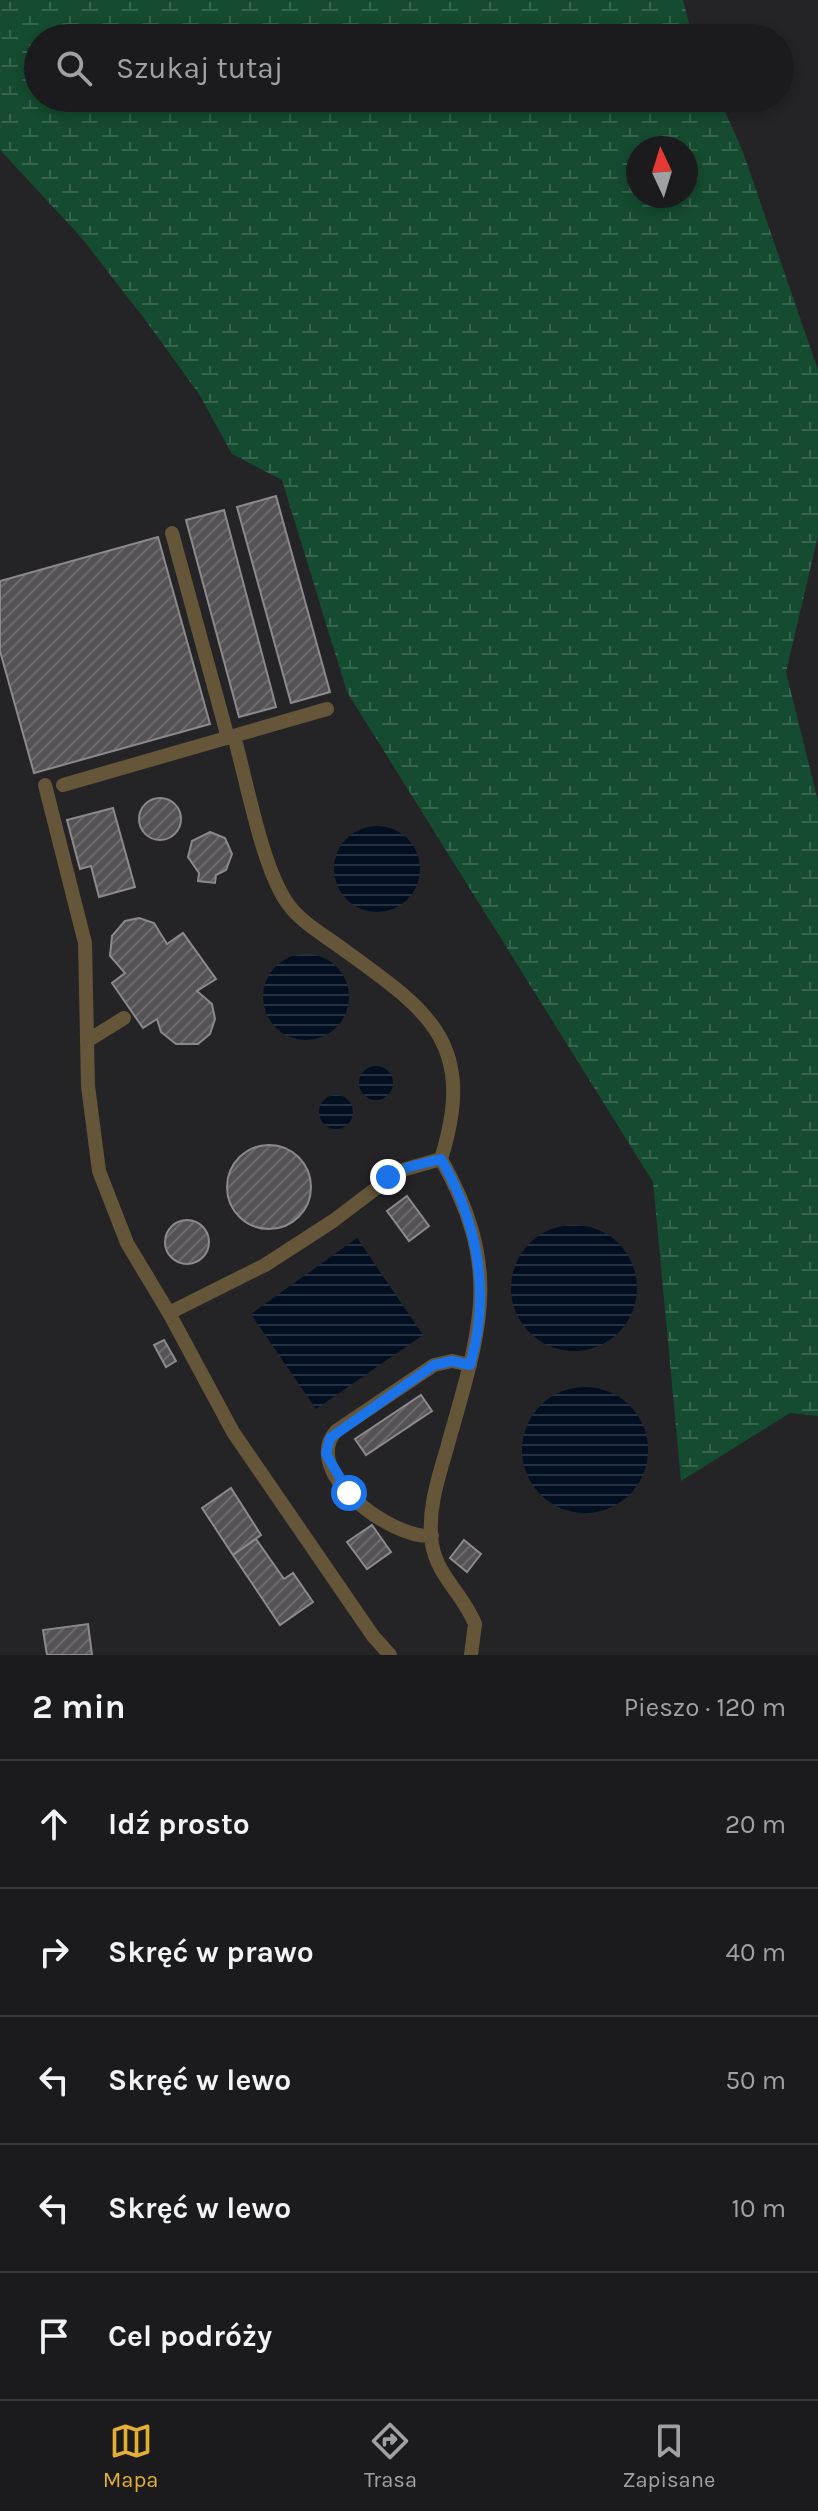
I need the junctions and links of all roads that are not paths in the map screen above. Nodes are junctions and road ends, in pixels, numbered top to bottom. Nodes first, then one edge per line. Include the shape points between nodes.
1 (172, 533) dead end
2 (327, 709) dead end
3 (231, 737) junction
4 (45, 785) dead end
5 (63, 785) dead end
6 (124, 1018) dead end
7 (87, 1041) junction
8 (441, 1159) junction
9 (169, 1313) junction
10 (470, 1365) junction
11 (432, 1536) junction
12 (390, 1655) edge
13 (471, 1655) edge

1 - 3 lane
2 - 3 lane
3 - 5 lane
3 - 8 lane via 272,871 288,904 414,1003 445,1046 452,1062 453,1094
4 - 7 lane via 85,943
6 - 7 lane
7 - 9 lane via 90,1119 99,1171 127,1243
8 - 9 lane via 399,1171 265,1265
8 - 10 lane via 478,1258 481,1316
9 - 12 lane via 233,1432
10 - 11 lane via 438,1478
10 - 11 lane via 434,1365 336,1431 326,1447 338,1478 366,1510 408,1535
11 - 13 lane via 442,1575 475,1624

